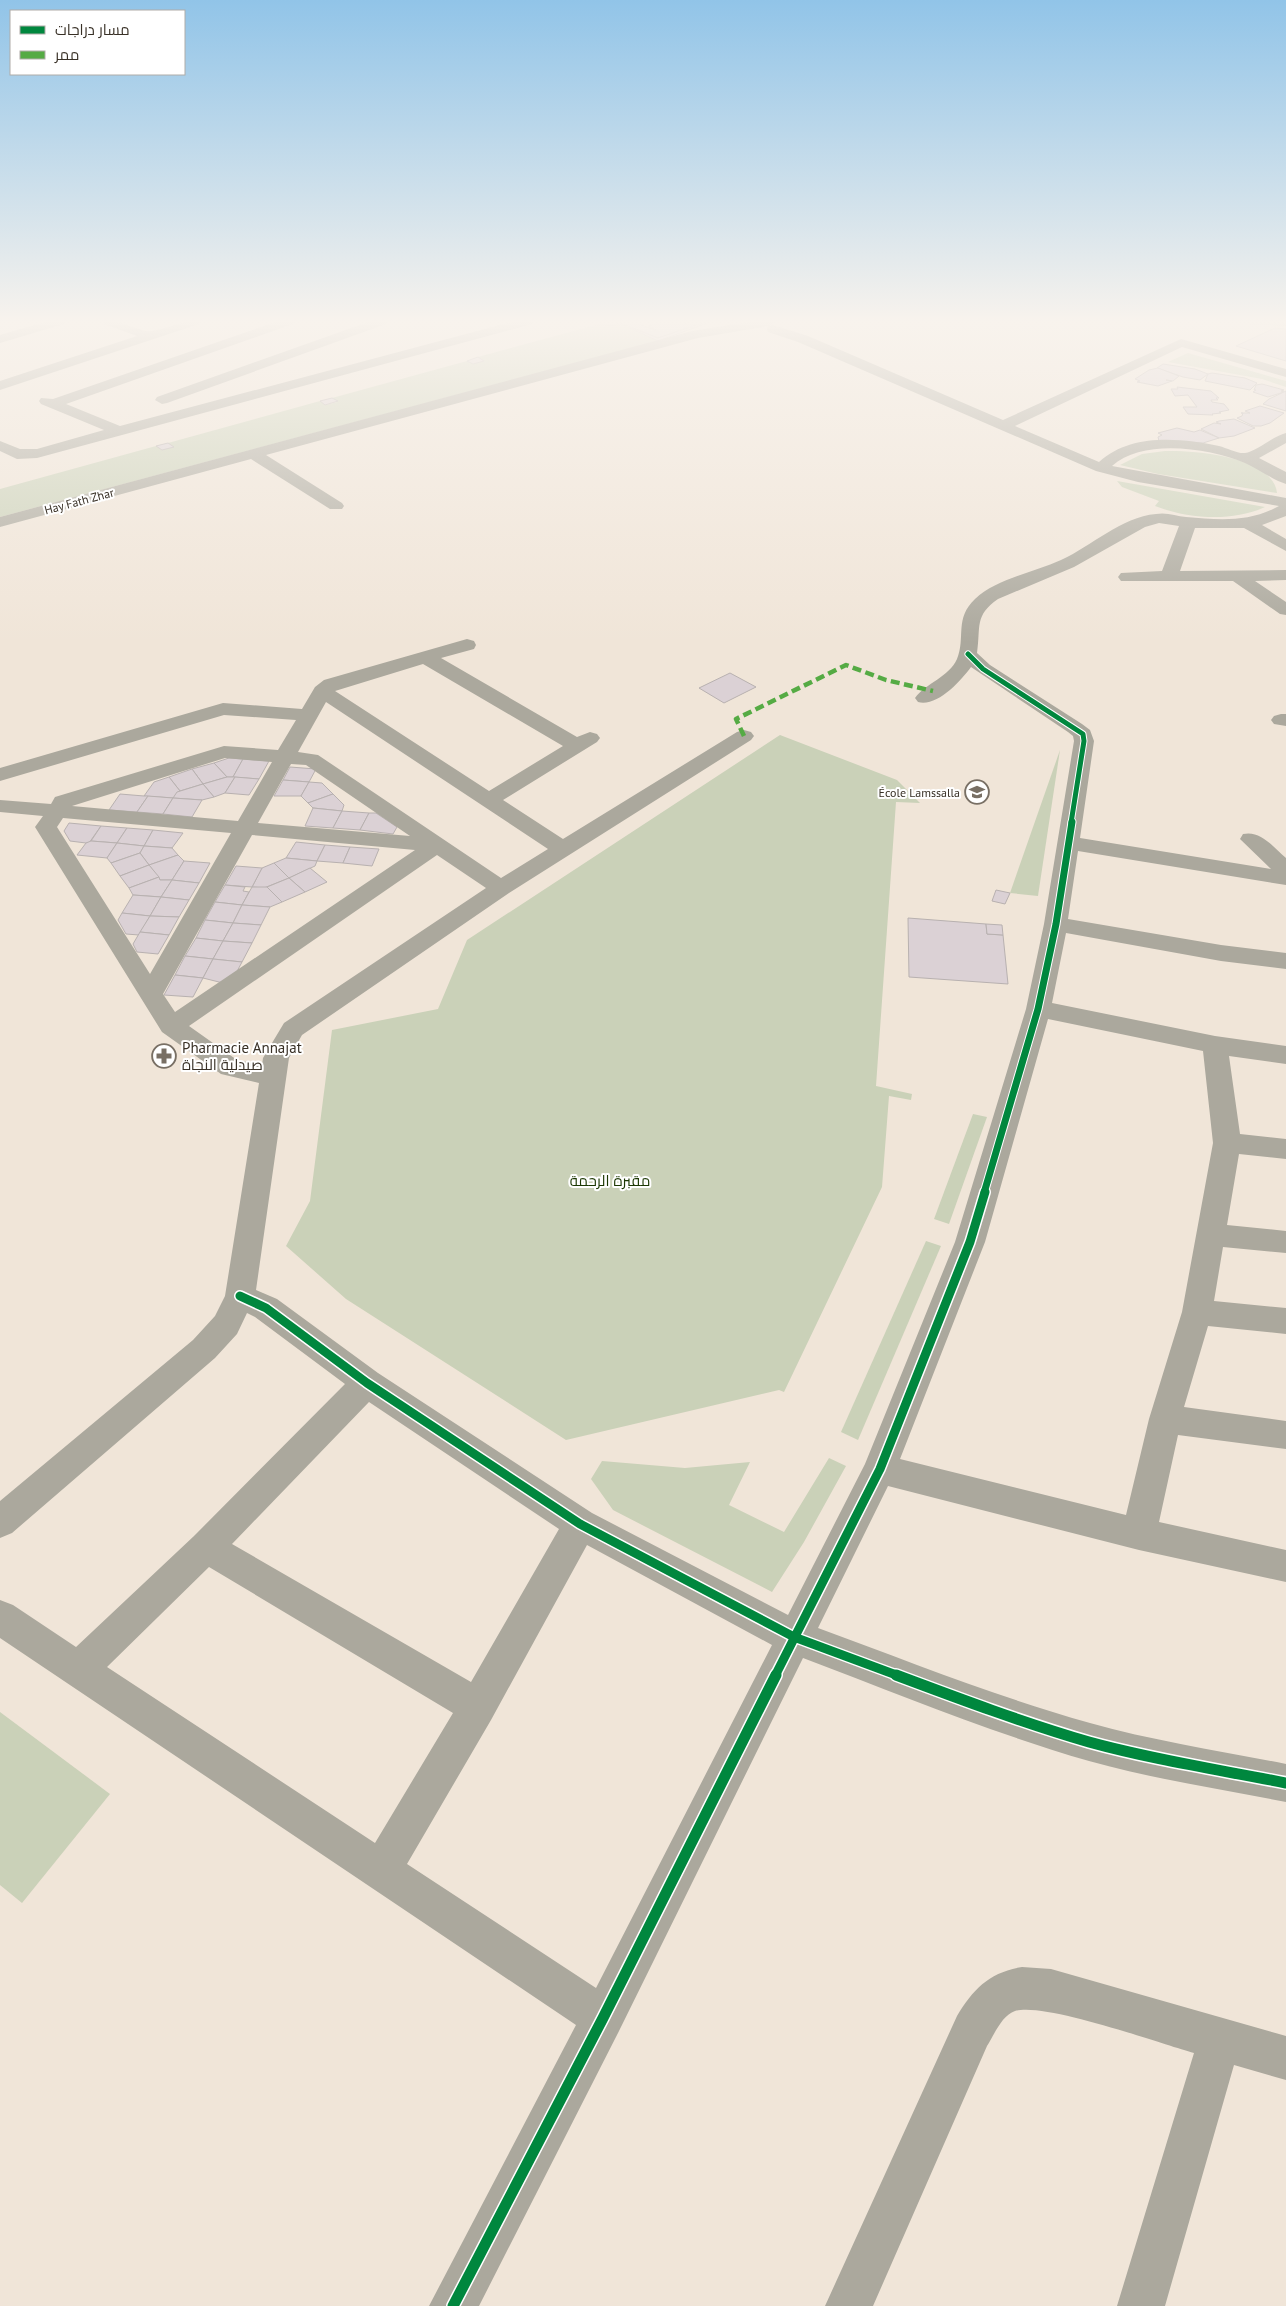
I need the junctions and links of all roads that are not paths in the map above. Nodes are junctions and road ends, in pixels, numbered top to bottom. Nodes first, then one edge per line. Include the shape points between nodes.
1 (113, 429) edge
2 (121, 429) edge
3 (348, 429) edge
4 (1009, 429) edge
5 (116, 430) junction
6 (1286, 437) edge
7 (0, 445) edge
8 (254, 454) junction
9 (1248, 458) junction
10 (1101, 468) junction
11 (1286, 479) edge
12 (1286, 503) edge
13 (336, 506) dead end
14 (1286, 509) edge
15 (0, 522) edge
16 (1189, 522) junction
17 (1247, 523) junction
18 (1286, 546) edge
19 (1286, 575) edge
20 (1237, 576) junction
21 (1127, 577) dead end
22 (1169, 577) junction
23 (1286, 610) edge
24 (467, 645) dead end
25 (968, 654) junction
26 (425, 657) junction
27 (322, 690) junction
28 (925, 698) dead end
29 (308, 715) junction
30 (744, 736) dead end
31 (284, 757) junction
32 (0, 775) edge
33 (489, 800) junction
34 (0, 806) edge
35 (57, 811) junction
36 (244, 828) junction
37 (1251, 839) dead end
38 (1069, 843) junction
39 (437, 845) junction
40 (563, 849) junction
41 (1286, 870) edge
42 (1286, 878) edge
43 (501, 888) junction
44 (1056, 924) junction
45 (1286, 961) edge
46 (151, 994) junction
47 (1038, 1009) junction
48 (172, 1026) junction
49 (1215, 1045) junction
50 (1286, 1055) edge
51 (273, 1076) junction
52 (1227, 1143) junction
53 (1286, 1149) edge
54 (1212, 1235) junction
55 (1286, 1242) edge
56 (240, 1296) junction
57 (1197, 1312) junction
58 (1286, 1321) edge
59 (367, 1383) junction
60 (1165, 1419) junction
61 (1286, 1435) edge
62 (880, 1469) junction
63 (0, 1522) edge
64 (580, 1524) junction
65 (1138, 1534) junction
66 (206, 1547) junction
67 (1286, 1566) edge
68 (0, 1617) edge
69 (794, 1637) junction
70 (79, 1669) junction
71 (478, 1707) junction
72 (1286, 1783) edge
73 (382, 1871) junction
74 (603, 2018) junction
75 (1220, 2040) junction
76 (1286, 2058) edge
77 (854, 2304) edge
78 (453, 2306) edge
79 (1141, 2306) edge

1 - 5 street
2 - 5 street
3 - 8 street, Hay Fath Zhar
4 - 10 street, Hay Fath Zhar
5 - 7 street via 36,453 16,454
6 - 9 street
8 - 13 street
8 - 15 street, Hay Fath Zhar
9 - 10 street via 1208,448 1159,445 1119,453
9 - 11 street
10 - 12 street, Hay Fath Zhar
14 - 17 street via 1271,518
16 - 17 street
16 - 22 street
16 - 25 street via 1164,518 1147,520 1068,563 999,591 973,612
17 - 18 street
19 - 20 street
20 - 22 street
20 - 23 street
21 - 22 street
24 - 26 street
25 - 28 street via 964,664
25 - 38 street via 983,669 1083,734
26 - 27 street via 331,684
26 - 33 street via 585,742
27 - 29 street
27 - 33 street
29 - 31 street
29 - 32 street via 223,709
30 - 40 street
31 - 35 street via 224,752 63,802
31 - 36 street
31 - 39 street via 311,759
33 - 40 street
34 - 35 street
35 - 36 street
35 - 46 street via 46,826
36 - 39 street
36 - 46 street
37 - 41 street
38 - 42 street
38 - 44 street
39 - 43 street
39 - 48 street
40 - 43 street
43 - 51 street via 311,1015 293,1030 276,1058
44 - 45 street
44 - 47 street
46 - 48 street
47 - 49 street
47 - 62 street via 970,1242
48 - 51 street via 230,1068
49 - 50 street
49 - 52 street
51 - 56 street
52 - 53 street
52 - 54 street
54 - 55 street
54 - 57 street
56 - 59 street via 266,1308
56 - 63 street via 226,1325 204,1349
57 - 58 street
57 - 60 street
59 - 64 street
59 - 66 street
60 - 61 street
60 - 65 street
62 - 65 street
62 - 69 street
64 - 69 street
64 - 71 street
65 - 67 street
66 - 70 street
66 - 71 street
68 - 70 street
69 - 72 street via 1003,1715 1090,1742
69 - 74 street
70 - 73 street
71 - 73 street
73 - 74 street
74 - 78 street
75 - 76 street
75 - 77 street via 1051,1990 1028,1988 998,1995 986,2006 972,2031
75 - 79 street

